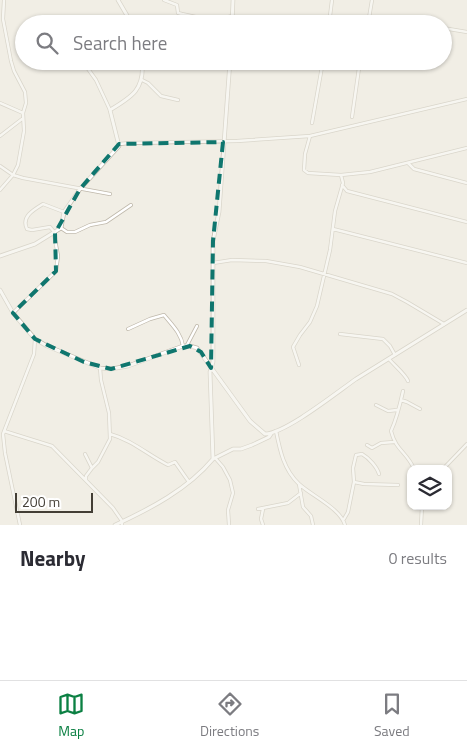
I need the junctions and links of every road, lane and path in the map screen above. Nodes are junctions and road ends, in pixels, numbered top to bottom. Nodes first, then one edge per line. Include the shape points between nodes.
1 (4, 0) edge
2 (118, 0) edge
3 (164, 0) edge
4 (232, 0) edge
5 (332, 0) edge
6 (372, 0) edge
7 (127, 15) edge
8 (187, 15) edge
9 (232, 15) edge
10 (330, 15) edge
11 (369, 15) edge
12 (452, 30) edge
13 (467, 32) edge
14 (89, 70) edge
15 (142, 70) edge
16 (229, 70) edge
17 (321, 70) edge
18 (359, 70) edge
19 (142, 80) junction
20 (467, 99) edge
21 (178, 100) dead end
22 (0, 103) edge
23 (110, 110) junction
24 (23, 112) junction
25 (352, 117) dead end
26 (22, 119) junction
27 (312, 123) dead end
28 (0, 136) edge
29 (310, 136) junction
30 (223, 142) junction
31 (119, 144) junction
32 (467, 148) edge
33 (407, 163) junction
34 (0, 166) edge
35 (13, 175) junction
36 (341, 175) junction
37 (467, 184) edge
38 (342, 185) junction
39 (80, 189) junction
40 (0, 190) edge
41 (110, 194) dead end
42 (131, 205) dead end
43 (64, 212) junction
44 (467, 222) edge
45 (60, 228) junction
46 (333, 229) junction
47 (54, 233) junction
48 (0, 256) edge
49 (213, 263) junction
50 (467, 264) edge
51 (325, 275) junction
52 (0, 290) edge
53 (467, 310) edge
54 (13, 312) junction
55 (444, 324) junction
56 (197, 326) dead end
57 (128, 329) dead end
58 (340, 334) dead end
59 (35, 339) junction
60 (185, 346) junction
61 (395, 355) junction
62 (389, 359) junction
63 (299, 365) dead end
64 (100, 368) junction
65 (211, 368) junction
66 (216, 373) junction
67 (210, 376) junction
68 (408, 381) dead end
69 (403, 391) dead end
70 (401, 400) junction
71 (376, 405) dead end
72 (420, 409) dead end
73 (397, 410) junction
74 (276, 431) junction
75 (2, 432) edge
76 (110, 434) junction
77 (271, 434) junction
78 (394, 442) junction
79 (467, 444) edge
80 (367, 446) dead end
81 (85, 454) dead end
82 (214, 459) junction
83 (412, 465) edge
84 (447, 465) edge
85 (92, 468) junction
86 (379, 474) dead end
87 (86, 480) junction
88 (189, 482) junction
89 (354, 482) junction
90 (299, 484) junction
91 (398, 485) dead end
92 (300, 493) junction
93 (258, 509) dead end
94 (263, 509) junction
95 (422, 510) edge
96 (344, 519) junction
97 (122, 523) edge
98 (20, 525) edge
99 (115, 525) edge
100 (229, 525) edge
101 (263, 525) edge
102 (313, 525) edge
103 (345, 525) edge
104 (420, 525) edge

1 - 24 street via 3,19 11,61 25,92
2 - 7 street
3 - 8 street via 177,5 178,13
4 - 9 street
5 - 10 street
6 - 11 street
12 - 13 street
14 - 23 street
15 - 19 street
16 - 30 street
17 - 27 street
18 - 25 street
19 - 21 street via 161,96
19 - 23 street via 129,97
20 - 29 street
22 - 24 street
23 - 31 street
24 - 26 street
26 - 28 street
26 - 35 street via 22,149
29 - 30 street
29 - 36 street via 303,168 306,172
30 - 31 street
30 - 49 street
31 - 39 street
32 - 33 street
33 - 36 street
33 - 37 street via 414,169
34 - 35 street
35 - 39 street
35 - 40 street
36 - 38 street
38 - 44 street via 347,191
38 - 46 street
39 - 41 street
39 - 43 street
42 - 45 street via 106,222 90,224 75,232
43 - 45 street
43 - 47 street via 43,204 25,220 27,230 50,227
45 - 47 street
46 - 50 street
46 - 51 street
47 - 48 street via 35,244
47 - 54 street via 58,256 56,271
49 - 51 street via 266,261
49 - 65 street
51 - 55 street via 400,297
51 - 63 street via 314,312 293,347
52 - 54 street
53 - 55 street
54 - 59 street
55 - 61 street
56 - 60 street
57 - 60 street via 164,315 176,328
58 - 61 street via 383,339
59 - 64 street
59 - 75 street via 34,354
60 - 64 street via 128,366
60 - 65 street via 201,352
61 - 62 street
62 - 68 street
62 - 74 street
64 - 76 street
65 - 66 street
65 - 67 street
66 - 67 street
66 - 77 street via 255,426 265,434
67 - 82 street
69 - 70 street
70 - 72 street
70 - 73 street
71 - 73 street via 388,411
73 - 78 street via 398,416 391,431
74 - 77 street
74 - 90 street via 283,460
75 - 87 street via 52,446
75 - 98 street
76 - 85 street
76 - 88 street via 138,446 168,465 176,462
77 - 82 street via 264,440
78 - 80 street via 372,448
78 - 83 street
79 - 84 street
81 - 85 street
82 - 88 street
82 - 100 street via 223,467 233,493 228,510
85 - 87 street
86 - 89 street via 365,456 356,455 352,468
87 - 97 street via 117,512
88 - 97 street
89 - 91 street
89 - 96 street
90 - 92 street
90 - 96 street
92 - 94 street via 288,503
92 - 102 street
93 - 94 street
94 - 101 street via 260,519
95 - 104 street
96 - 103 street
97 - 99 street

